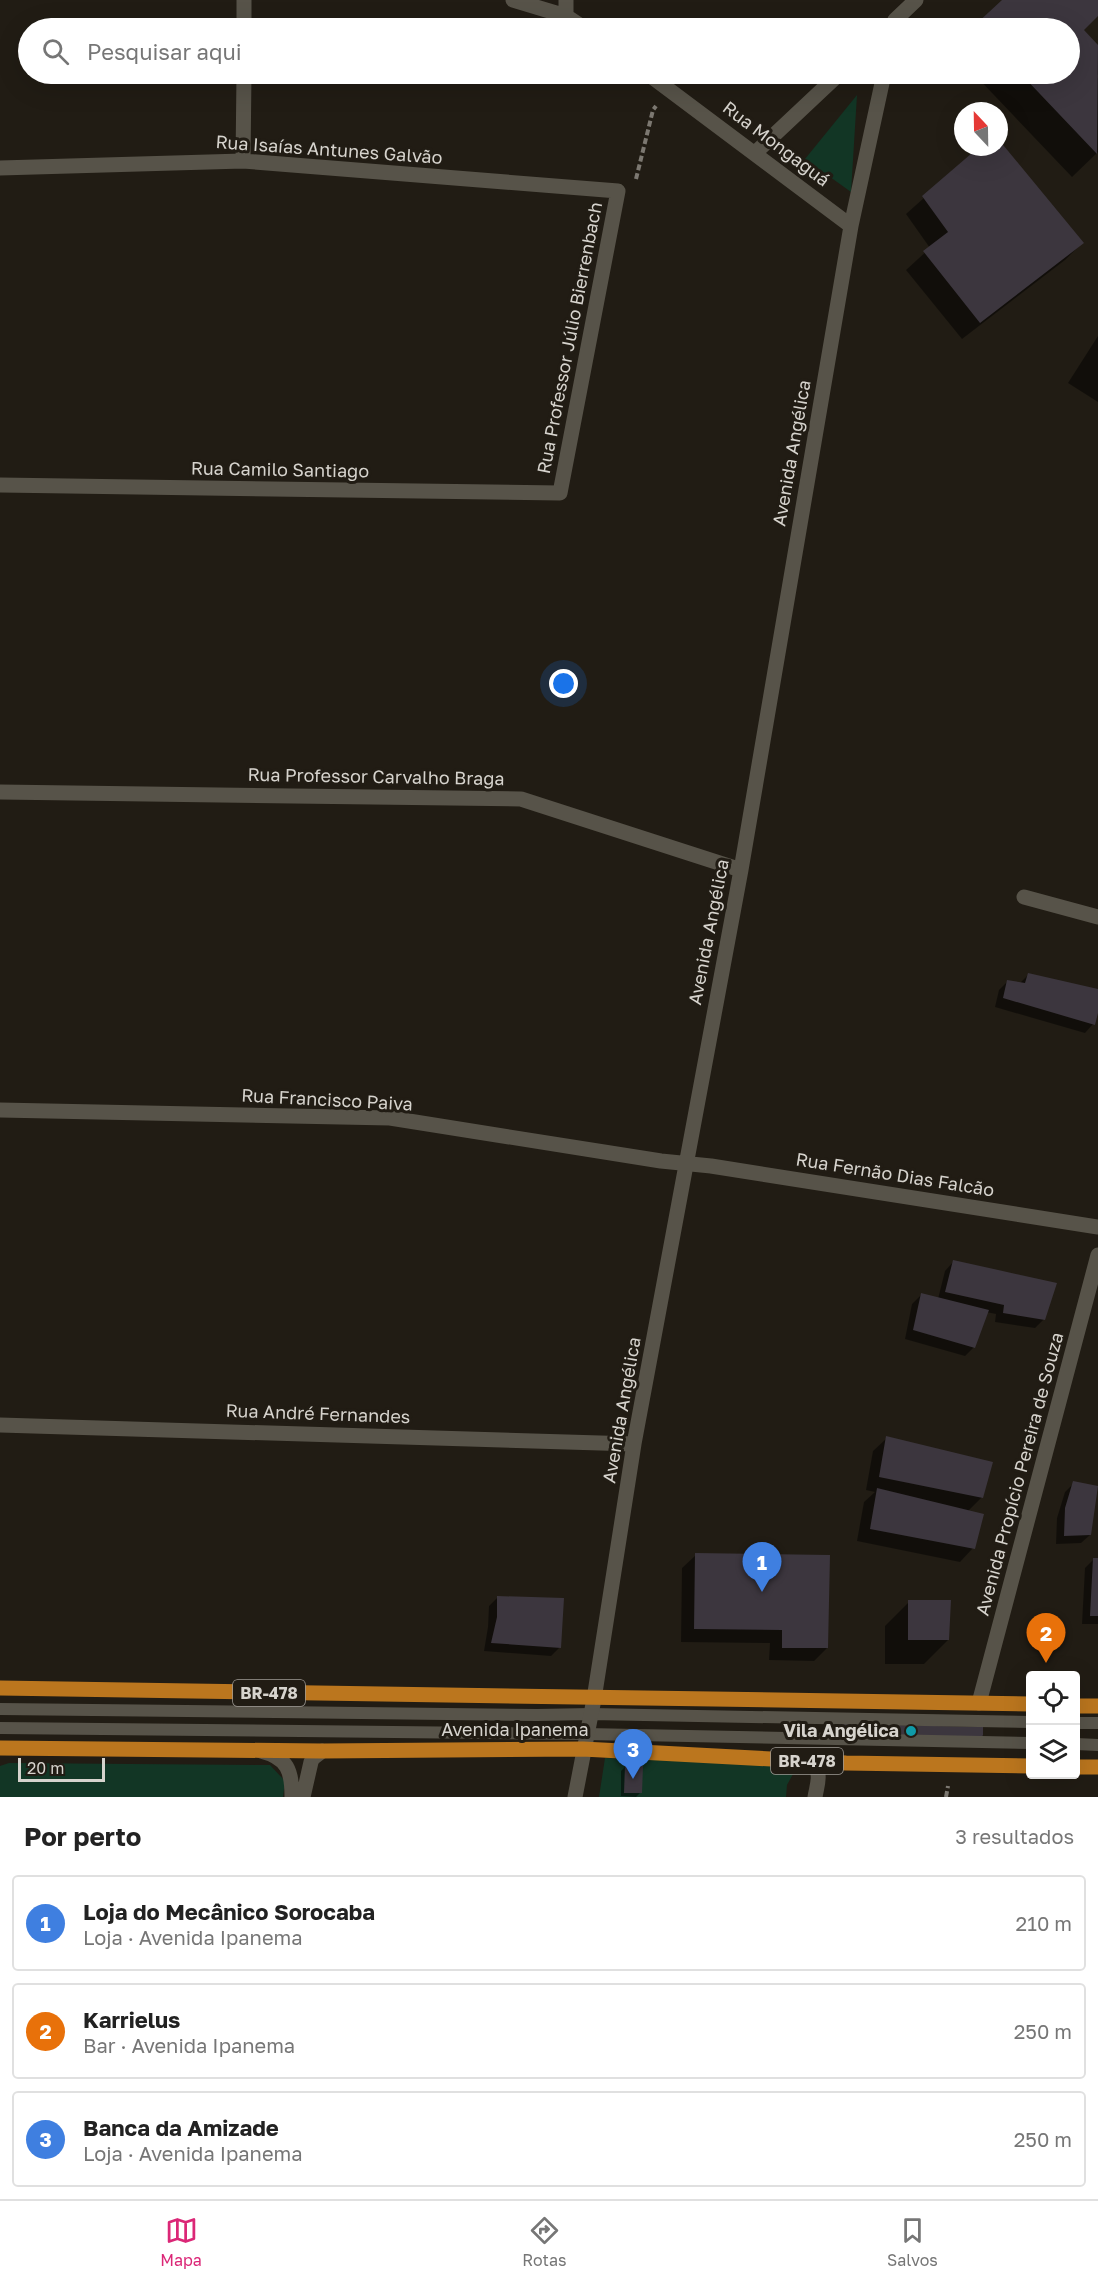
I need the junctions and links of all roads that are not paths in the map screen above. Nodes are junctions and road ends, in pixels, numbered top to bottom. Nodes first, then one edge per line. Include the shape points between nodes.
1 (244, 0) edge
2 (513, 0) edge
3 (916, 0) edge
4 (566, 8) edge
5 (244, 18) edge
6 (899, 18) edge
7 (244, 84) edge
8 (662, 84) edge
9 (828, 84) edge
10 (882, 84) edge
11 (756, 153) junction
12 (243, 161) junction
13 (0, 168) edge
14 (618, 191) joint
15 (851, 226) junction
16 (0, 485) edge
17 (560, 493) joint
18 (0, 792) edge
19 (741, 870) junction
20 (1024, 897) dead end
21 (1098, 917) edge
22 (0, 1110) edge
23 (686, 1163) junction
24 (1098, 1227) edge
25 (1098, 1255) edge
26 (0, 1425) edge
27 (634, 1444) junction
28 (0, 1688) edge
29 (979, 1703) junction
30 (1026, 1704) edge
31 (592, 1706) junction
32 (1080, 1706) edge
33 (1098, 1706) edge
34 (0, 1709) edge
35 (1026, 1722) edge
36 (1080, 1723) edge
37 (1098, 1723) edge
38 (0, 1728) edge
39 (585, 1742) junction
40 (1026, 1743) edge
41 (1080, 1744) edge
42 (1098, 1745) edge
43 (0, 1748) edge
44 (261, 1750) junction
45 (322, 1751) junction
46 (805, 1761) junction
47 (846, 1763) junction
48 (1026, 1766) edge
49 (1080, 1767) edge
50 (1098, 1767) edge
51 (816, 1793) edge
52 (292, 1797) edge
53 (303, 1797) edge
54 (574, 1797) edge

1 - 5 street
2 - 4 street
3 - 6 street
7 - 12 street
8 - 11 street, Rua Mongaguá
9 - 11 street
10 - 15 street, Avenida Angélica
11 - 15 street, Rua Mongaguá
12 - 13 street, Rua Isaías Antunes Galvão
12 - 14 street, Rua Isaías Antunes Galvão
14 - 17 street, Rua Professor Júlio Bierrenbach
15 - 19 street, Avenida Angélica
16 - 17 street, Rua Camilo Santiago
18 - 19 street, Rua Professor Carvalho Braga via 521,799
19 - 23 street, Avenida Angélica
20 - 21 street
22 - 23 street, Rua Francisco Paiva via 390,1118
23 - 24 street, Rua Fernão Dias Falcão
23 - 27 street, Avenida Angélica
25 - 29 street, Avenida Propício Pereira de Souza
26 - 27 street, Rua André Fernandes
27 - 31 street, Avenida Angélica
28 - 31 main road, Avenida Ipanema / BR-478
29 - 30 main road, Avenida Ipanema / BR-478
29 - 31 main road, Avenida Ipanema / BR-478
31 - 34 lane via 537,1716
31 - 35 lane
31 - 39 street, Avenida Angélica
32 - 33 main road
36 - 37 lane
38 - 39 lane
39 - 40 lane
39 - 45 main road, Avenida Ipanema / BR-478
39 - 46 main road, Avenida Ipanema / BR-478
39 - 54 street, Avenida Angélica
41 - 42 lane
43 - 44 main road, Avenida Ipanema / BR-478
44 - 45 main road, Avenida Ipanema / BR-478
44 - 52 street via 273,1754 289,1770
45 - 53 street via 311,1762
46 - 47 main road, Avenida Ipanema / BR-478
46 - 51 street via 818,1771
47 - 48 main road, Avenida Ipanema / BR-478
47 - 51 street via 830,1770
49 - 50 main road

